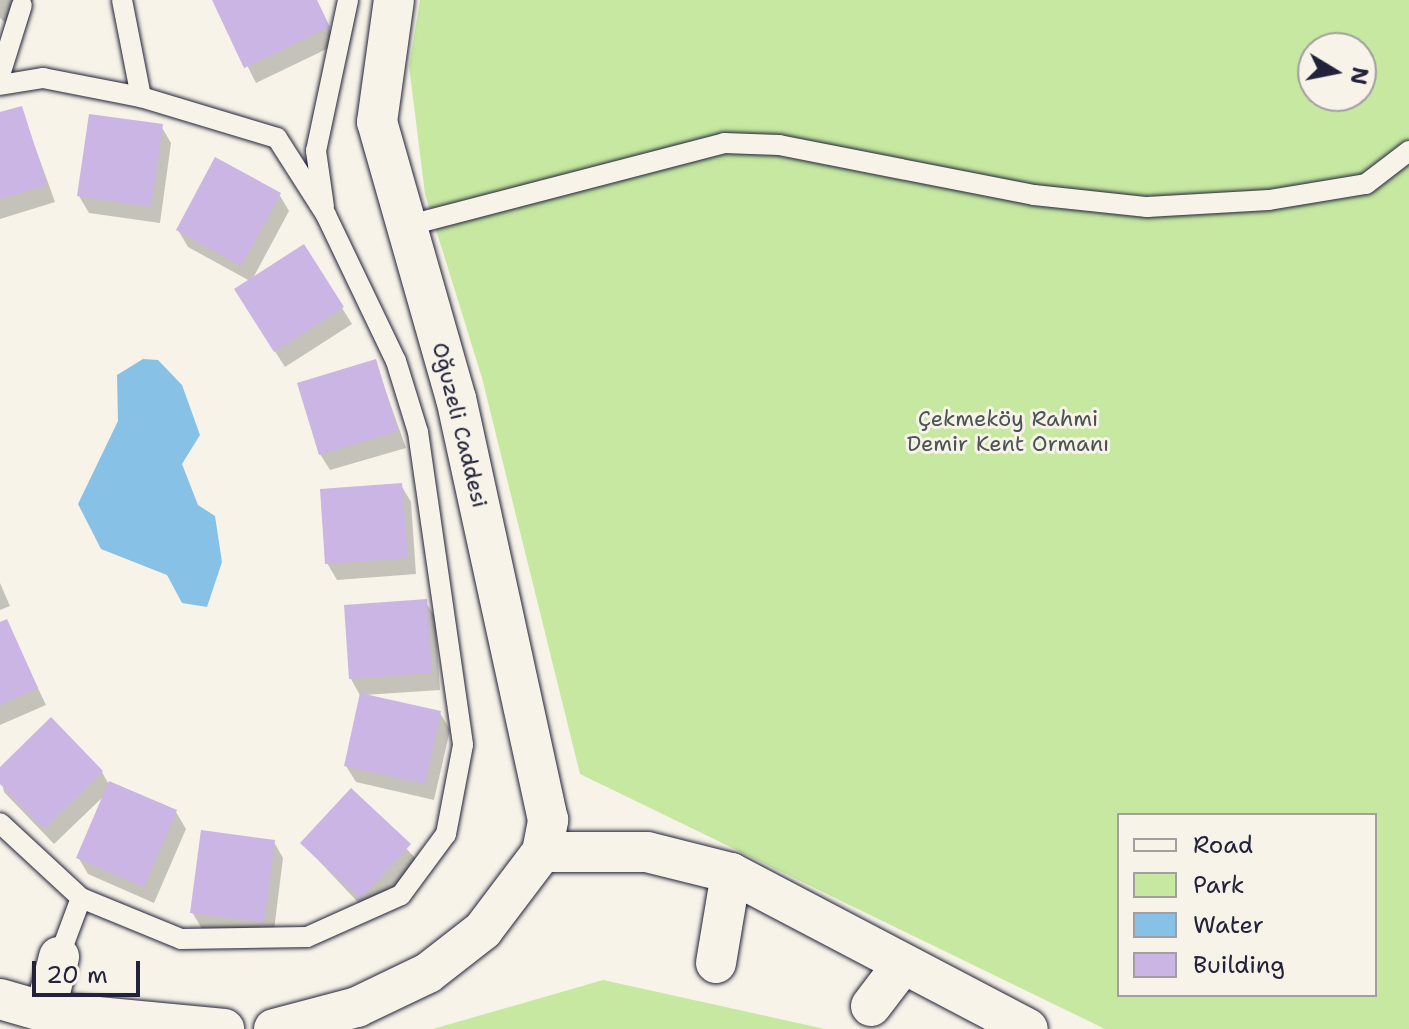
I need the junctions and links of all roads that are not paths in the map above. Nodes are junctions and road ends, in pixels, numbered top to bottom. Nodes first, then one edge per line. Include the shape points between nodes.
1 (122, 0) edge
2 (348, 0) edge
3 (394, 0) edge
4 (22, 5) dead end
5 (0, 75) edge
6 (0, 85) edge
7 (141, 97) junction
8 (1409, 151) edge
9 (326, 215) junction
10 (406, 226) junction
11 (0, 823) edge
12 (542, 852) junction
13 (731, 873) junction
14 (81, 898) junction
15 (59, 957) joint
16 (716, 963) dead end
17 (903, 964) junction
18 (0, 999) edge
19 (871, 1006) dead end
20 (45, 1012) junction
21 (224, 1029) edge
22 (274, 1029) edge
23 (1028, 1029) edge

1 - 7 lane
2 - 9 lane via 316,151
3 - 10 street, Oğuzeli Caddesi via 377,122
4 - 5 lane
6 - 7 lane via 43,78
7 - 9 lane via 277,138
8 - 10 lane via 1366,184 1269,200 1147,207 1034,195 779,145 724,143
9 - 14 lane via 396,361 418,432 463,745 446,834 401,895 307,937 181,939
10 - 12 street, Oğuzeli Caddesi via 456,399 546,786
11 - 14 lane
12 - 13 street via 647,852
12 - 22 street via 483,930 428,973 357,1007
13 - 16 street
13 - 17 street
14 - 15 lane
15 - 20 street
17 - 19 street
17 - 23 street
18 - 20 street
20 - 21 street

